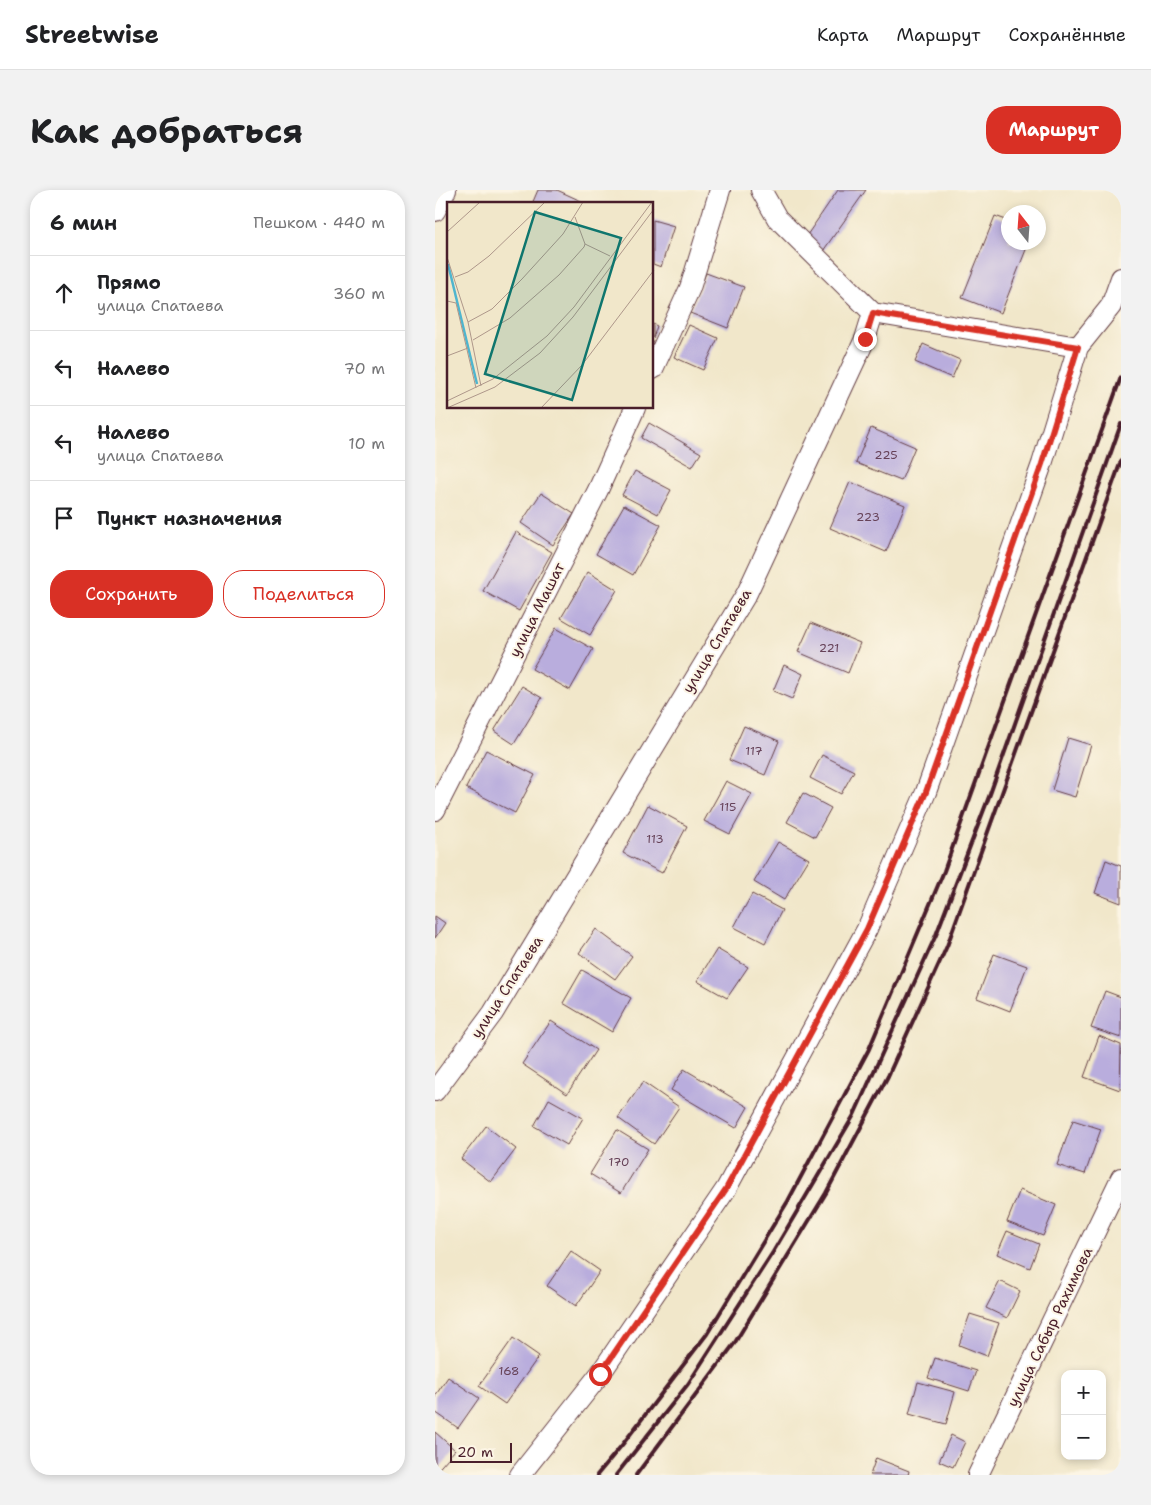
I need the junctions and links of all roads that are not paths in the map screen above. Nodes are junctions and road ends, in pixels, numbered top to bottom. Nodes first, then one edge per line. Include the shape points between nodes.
1 (446, 190) edge
2 (720, 190) edge
3 (761, 190) edge
4 (435, 211) edge
5 (1121, 278) edge
6 (873, 313) junction
7 (1078, 347) junction
8 (654, 367) edge
9 (635, 409) edge
10 (435, 810) edge
11 (435, 1091) edge
12 (1121, 1178) edge
13 (520, 1475) edge
14 (978, 1475) edge

1 - 4 street
2 - 8 street via 689,288
3 - 6 street via 777,218
5 - 7 street via 1111,306
6 - 7 street
6 - 11 street, улица Спатаева via 865,339 747,593 493,1014
7 - 13 street via 1042,464 926,792 867,929 726,1189 600,1374
9 - 10 street, улица Машат via 593,499
12 - 14 street, улица Сабыр Рахимова

